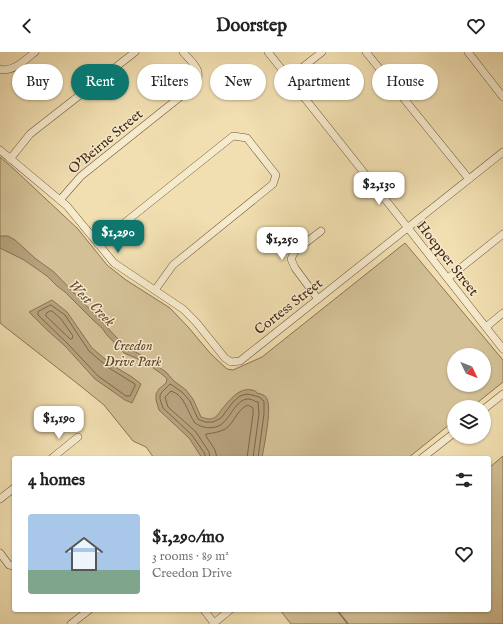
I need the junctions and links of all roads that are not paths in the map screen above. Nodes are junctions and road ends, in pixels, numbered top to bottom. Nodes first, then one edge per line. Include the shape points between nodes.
1 (35, 52) edge
2 (135, 52) edge
3 (183, 52) edge
4 (268, 52) edge
5 (322, 52) edge
6 (366, 52) edge
7 (468, 52) edge
8 (278, 64) edge
9 (307, 64) edge
10 (0, 69) edge
11 (503, 97) edge
12 (306, 100) edge
13 (0, 150) edge
14 (503, 152) edge
15 (10, 159) junction
16 (469, 179) junction
17 (60, 200) junction
18 (408, 228) junction
19 (320, 231) dead end
20 (503, 234) edge
21 (98, 244) junction
22 (448, 278) junction
23 (155, 290) junction
24 (318, 299) junction
25 (503, 313) edge
26 (486, 327) junction
27 (503, 349) edge
28 (503, 394) edge
29 (491, 403) edge
30 (78, 437) dead end
31 (447, 438) edge
32 (54, 456) edge
33 (425, 456) edge
34 (12, 490) edge
35 (0, 499) edge
36 (0, 553) edge
37 (12, 565) edge
38 (86, 612) edge
39 (205, 612) edge
40 (228, 612) edge
41 (71, 624) edge
42 (213, 624) edge

1 - 10 street via 16,67
2 - 15 street via 30,134
3 - 17 street, O'Beirne Street via 198,70 199,78 195,85 80,176
4 - 8 street, Hoepper Street
5 - 9 street
6 - 16 street
7 - 11 street
12 - 18 street, Hoepper Street
13 - 15 street
14 - 16 street, Cortess Street
15 - 17 street
16 - 18 street, Cortess Street
17 - 21 street
18 - 22 street, Hoepper Street
18 - 24 street, Cortess Street
19 - 24 street via 295,251 291,259
20 - 22 street
21 - 23 street via 114,263
21 - 23 street via 233,136 247,138 276,175 273,184 173,265
22 - 26 street, Hoepper Street
23 - 24 street, Cortess Street via 183,309 231,362 240,361
25 - 26 street
26 - 27 street, Hoepper Street
28 - 29 street
30 - 32 street
31 - 33 street
34 - 35 street
36 - 37 street
38 - 41 street
39 - 42 street
40 - 42 street

